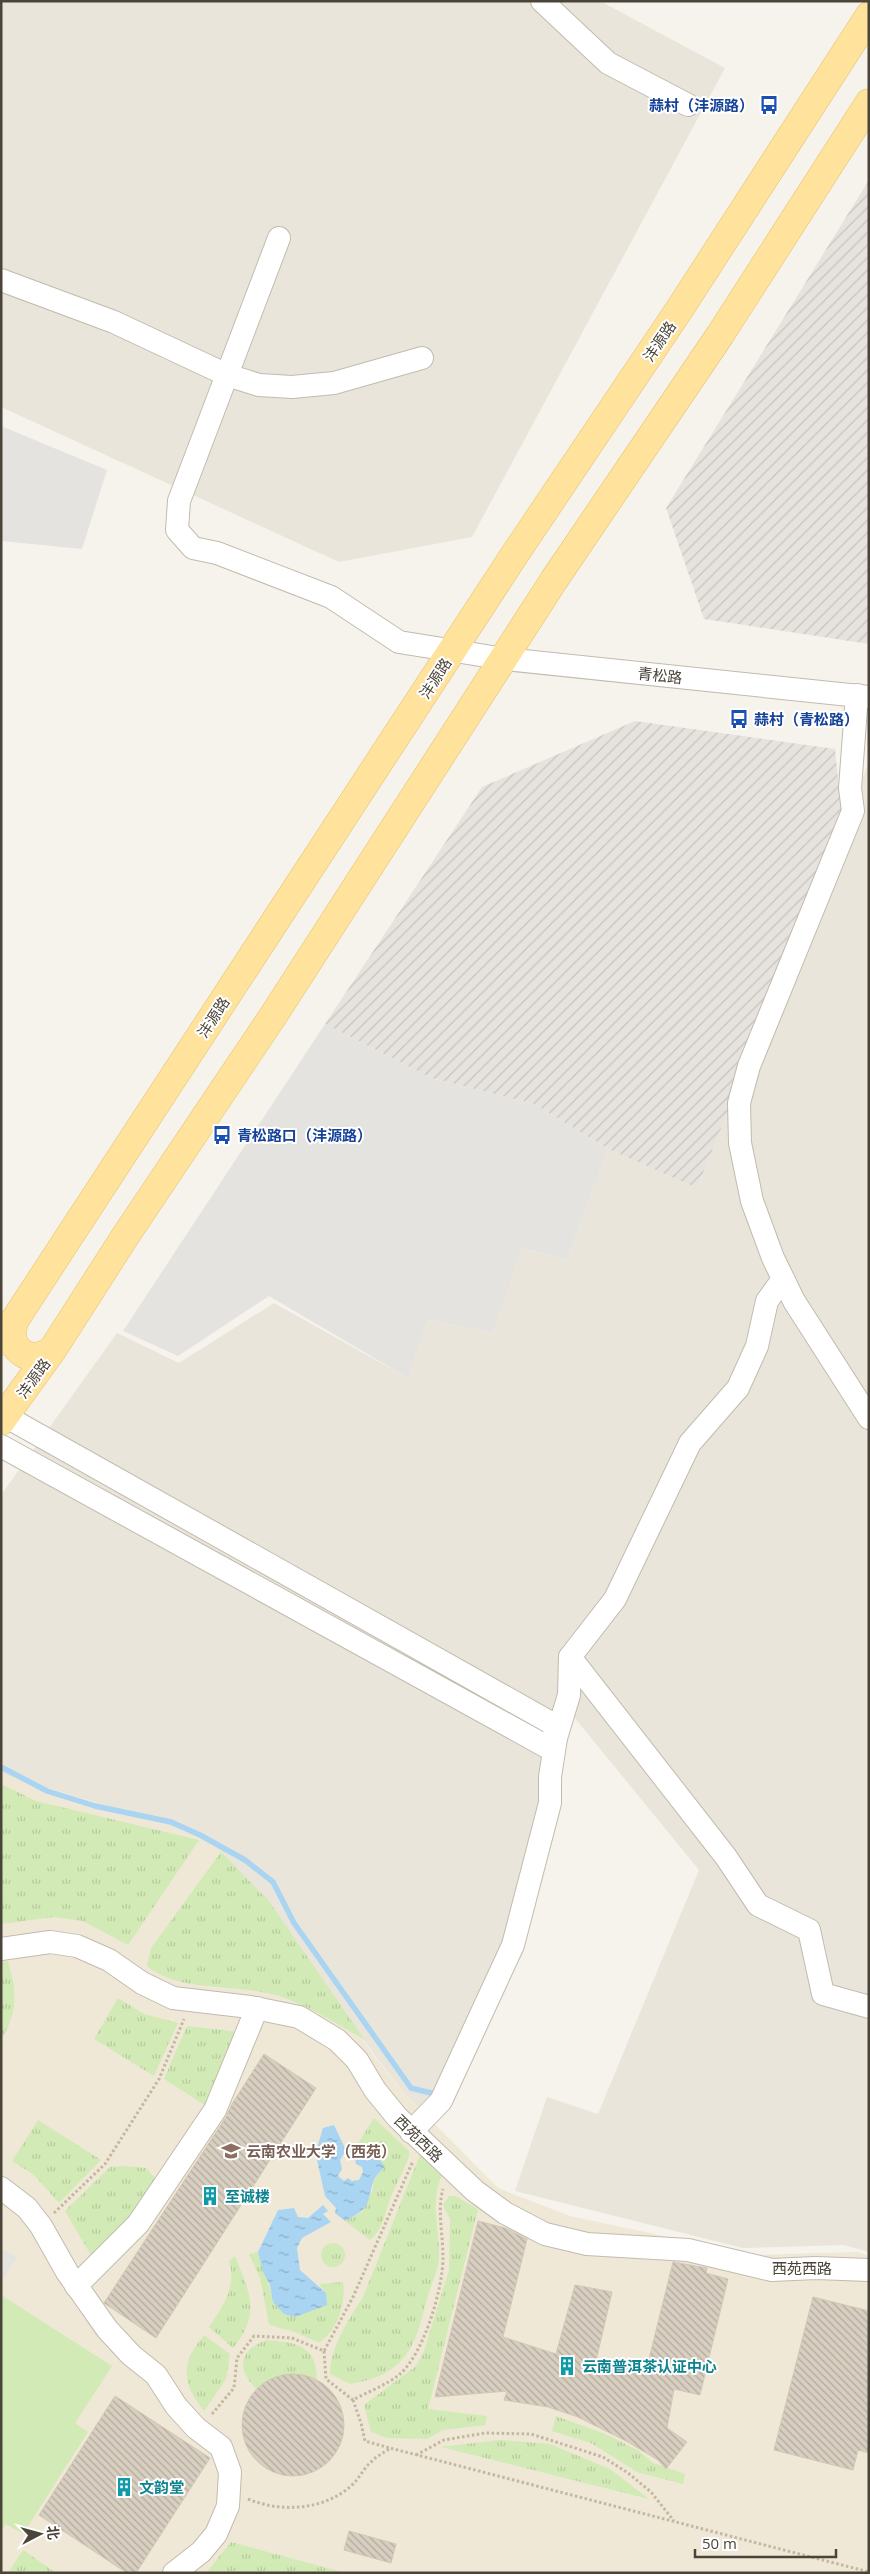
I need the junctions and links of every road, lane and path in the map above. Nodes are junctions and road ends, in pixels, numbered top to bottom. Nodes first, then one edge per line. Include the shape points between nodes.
1 (542, 1) edge
2 (869, 16) edge
3 (869, 103) edge
4 (688, 105) dead end
5 (279, 238) dead end
6 (1, 280) edge
7 (422, 358) dead end
8 (227, 375) junction
9 (452, 652) junction
10 (505, 659) junction
11 (863, 696) edge
12 (783, 1279) junction
13 (8, 1332) edge
14 (53, 1350) junction
15 (869, 1418) edge
16 (3, 1419) edge
17 (1, 1446) edge
18 (570, 1657) junction
19 (556, 1738) junction
20 (1, 1949) edge
21 (192, 2000) junction
22 (869, 2006) edge
23 (257, 2008) junction
24 (416, 2136) junction
25 (455, 2173) junction
26 (1, 2188) edge
27 (41, 2226) junction
28 (869, 2270) edge
29 (76, 2286) junction
30 (324, 2351) junction
31 (353, 2400) junction
32 (198, 2430) junction
33 (390, 2448) junction
34 (415, 2455) junction
35 (229, 2492) junction
36 (675, 2522) junction
37 (869, 2572) edge
38 (174, 2573) edge

1 - 4 street via 608,63
2 - 9 main road, 沣源路
3 - 10 main road, 沣源路
5 - 8 street, 青松路
6 - 8 street via 114,322
7 - 8 street via 334,383 292,387 259,385
8 - 9 street, 青松路 via 179,501 177,530 193,548 217,552 332,597 398,642
9 - 10 street, 青松路
9 - 13 main road, 沣源路
10 - 11 street, 青松路
10 - 14 main road, 沣源路
11 - 12 street via 850,788 853,811 749,1066 739,1103 740,1143 752,1201
12 - 15 street
12 - 18 street via 767,1301 757,1346 738,1388 690,1443 615,1600
13 - 14 main road via 13,1343 28,1357 41,1357
14 - 16 main road, 沣源路
16 - 19 street via 554,1724
17 - 19 street via 549,1748
18 - 19 street via 569,1695
18 - 22 street via 726,1857 758,1905 809,1930 823,1994
19 - 24 street via 550,1803 512,1945 442,2101
20 - 21 street, 西苑西路 via 50,1942 78,1946 109,1960 142,1983 173,1998
21 - 23 street, 西苑西路
21 - 27 path via 159,2079 104,2164
23 - 24 street, 西苑西路 via 298,2017 337,2040 357,2060 374,2090
23 - 29 street via 215,2110 138,2224
24 - 25 street, 西苑西路
24 - 30 path via 385,2228
25 - 28 street, 西苑西路 via 506,2213 546,2234 587,2244 688,2250 772,2270
25 - 31 path via 444,2185 440,2200 443,2260 436,2299 418,2348 400,2374
26 - 27 street via 27,2208
27 - 29 street
29 - 32 street via 107,2330 156,2375 176,2406
30 - 31 path via 326,2379
30 - 32 path via 292,2338 254,2336 237,2358 234,2388
31 - 33 path via 365,2441
32 - 35 street via 221,2447 230,2472
33 - 34 path
33 - 35 path via 371,2461 353,2485 338,2496 316,2504 288,2508 260,2504
34 - 36 path
34 - 36 path via 444,2440 484,2433 531,2434 603,2457 650,2492
35 - 38 street via 228,2506 216,2534 201,2552
36 - 37 path

